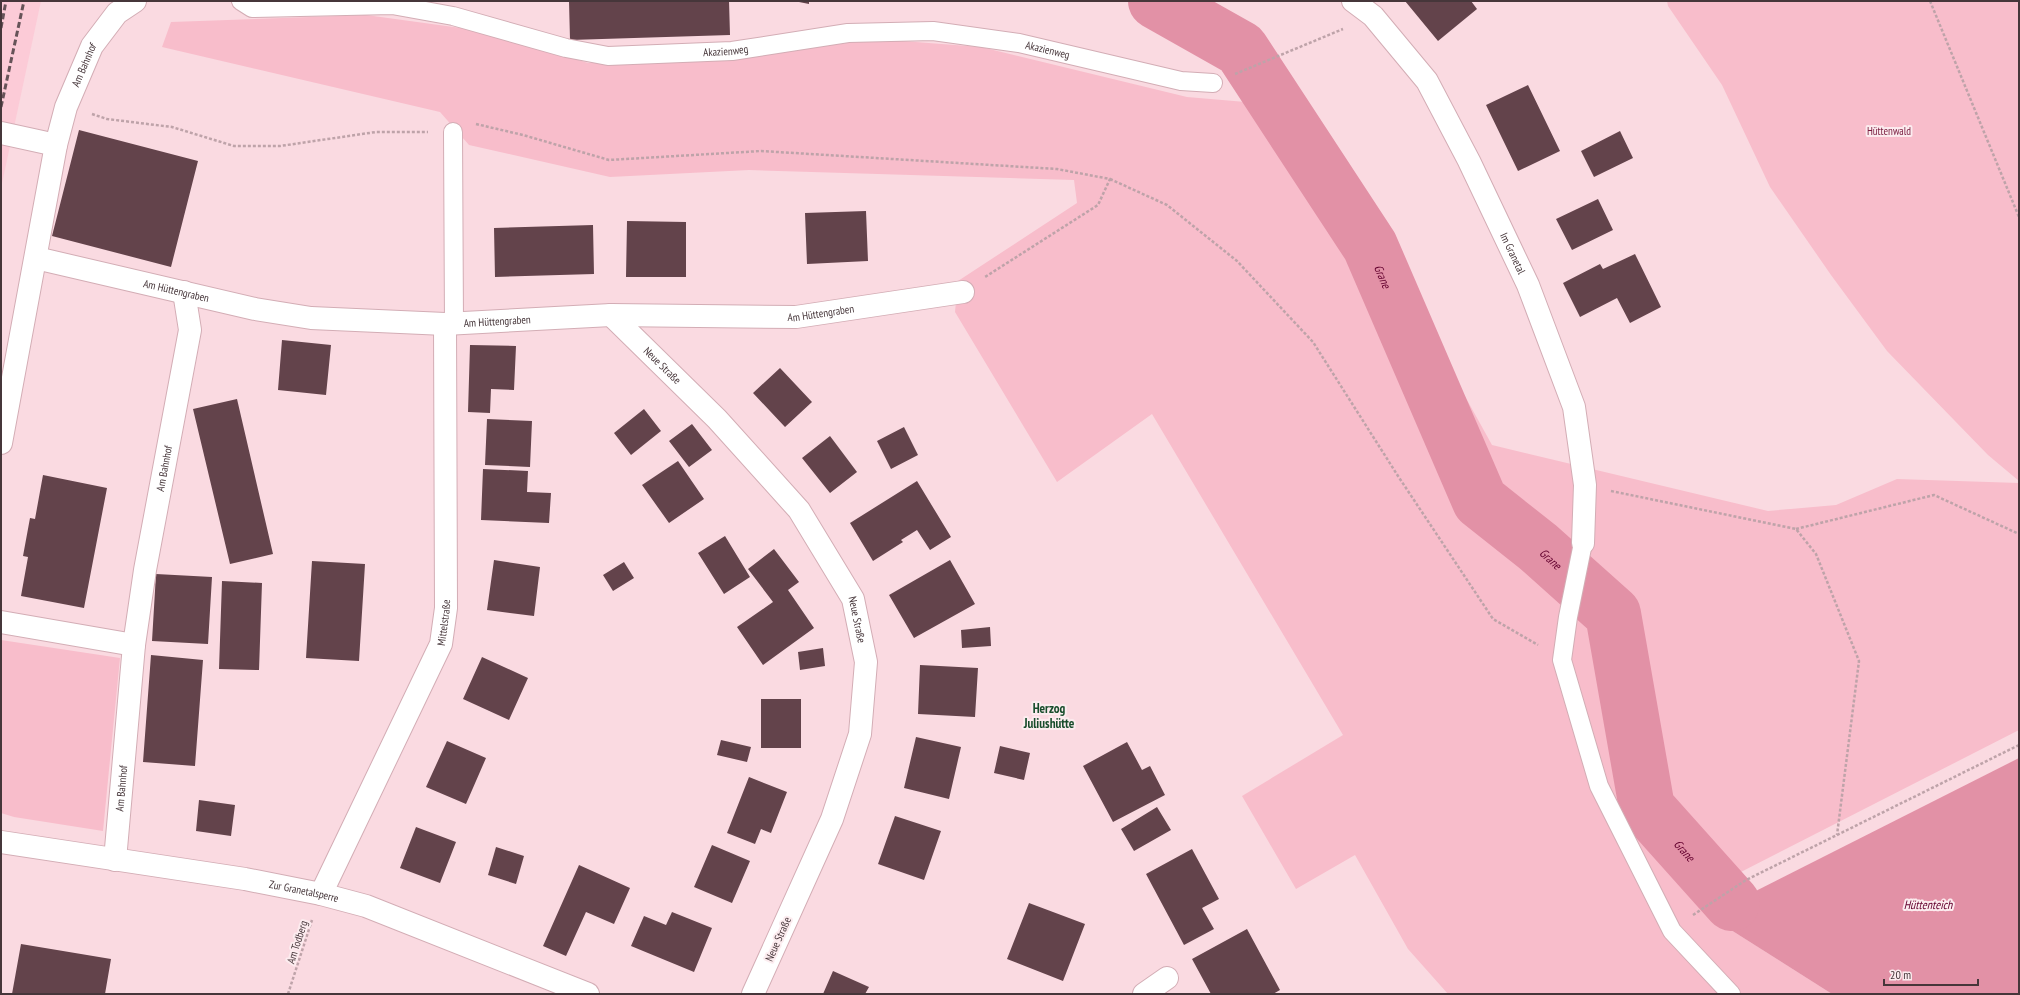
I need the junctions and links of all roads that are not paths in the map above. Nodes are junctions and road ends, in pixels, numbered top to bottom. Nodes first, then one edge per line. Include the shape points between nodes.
1 (136, 1) edge
2 (241, 1) edge
3 (1353, 1) edge
4 (1213, 83) road end
5 (453, 132) road end
6 (1, 133) edge
7 (56, 145) junction
8 (36, 258) junction
9 (184, 292) junction
10 (963, 292) road end
11 (610, 315) junction
12 (450, 324) junction
13 (1, 442) edge
14 (1583, 543) joint
15 (1, 622) edge
16 (134, 646) junction
17 (3, 843) edge
18 (115, 860) junction
19 (321, 894) junction
20 (1167, 978) dead end
21 (588, 994) edge
22 (753, 994) edge
23 (1144, 994) edge
24 (1731, 994) edge

1 - 7 street, Am Bahnhof via 117,12 92,46 66,107
2 - 4 lane, Akazienweg via 252,8 392,5 453,16 566,48 608,56 732,51 848,33 933,31 1020,43 1181,81
3 - 14 street, Im Granetal via 1373,16 1427,81 1469,161 1528,285 1574,407 1585,485
5 - 12 lane
6 - 7 street
7 - 8 street, Am Bahnhof
8 - 9 street, Am Hüttengraben
8 - 13 street, Am Bahnhof
9 - 12 street, Am Hüttengraben via 255,309 311,318
9 - 16 street, Am Bahnhof via 190,330 145,570
10 - 11 street, Am Hüttengraben via 796,317
11 - 12 street, Am Hüttengraben
11 - 22 street, Neue Straße via 717,419 799,510 853,599 866,662 860,734 832,818
12 - 19 street, Mittelstraße via 446,608 441,644
14 - 24 lane via 1562,660 1599,786 1672,931
15 - 16 street
16 - 18 street, Am Bahnhof
17 - 18 street, Zur Granetalsperre
18 - 19 street, Zur Granetalsperre via 245,879
19 - 21 street, Zur Granetalsperre via 366,906
20 - 23 street

